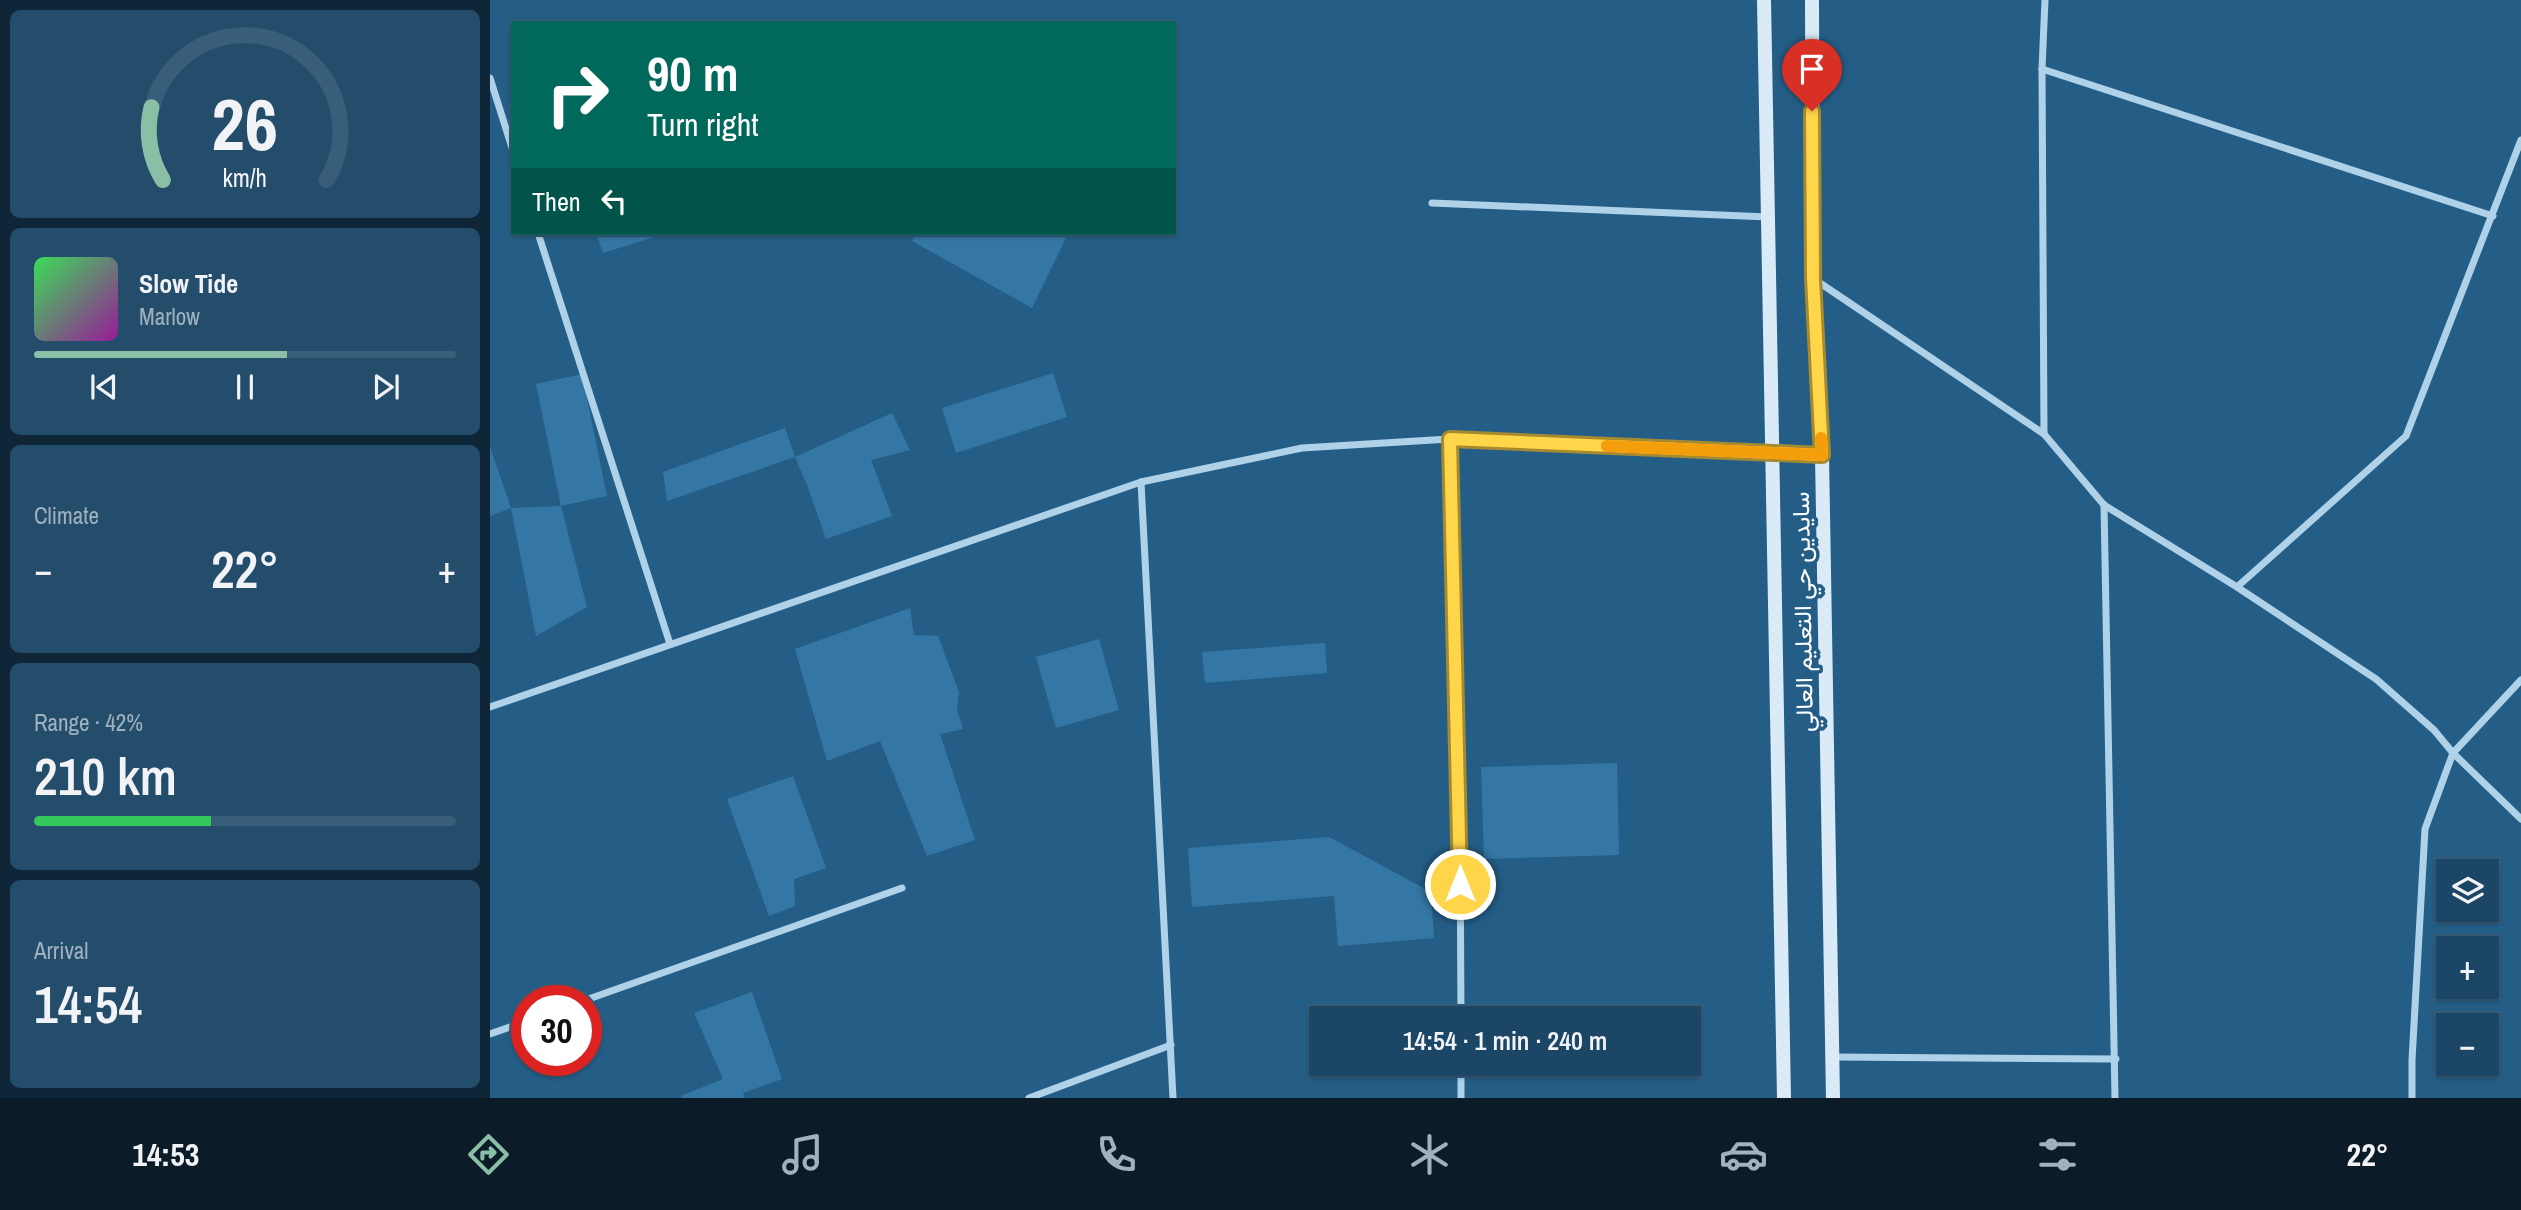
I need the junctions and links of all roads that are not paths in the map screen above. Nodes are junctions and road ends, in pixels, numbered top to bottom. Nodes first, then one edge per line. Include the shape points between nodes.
1 (1764, 0) edge
2 (1812, 0) edge
3 (2045, 0) edge
4 (2042, 69) junction
5 (490, 78) edge
6 (492, 94) edge
7 (2521, 141) edge
8 (511, 146) edge
9 (1432, 203) dead end
10 (2493, 215) junction
11 (1769, 217) junction
12 (539, 235) edge
13 (1813, 278) junction
14 (2043, 434) junction
15 (1450, 439) junction
16 (1773, 453) junction
17 (1822, 455) junction
18 (1141, 482) junction
19 (2104, 505) junction
20 (2237, 587) junction
21 (670, 644) junction
22 (2521, 680) edge
23 (490, 707) edge
24 (2453, 753) junction
25 (2521, 819) edge
26 (902, 888) dead end
27 (602, 994) edge
28 (1461, 1006) edge
29 (511, 1027) edge
30 (490, 1034) edge
31 (1171, 1045) junction
32 (1833, 1057) junction
33 (2116, 1059) junction
34 (1461, 1076) edge
35 (1029, 1098) edge
36 (1173, 1098) edge
37 (1461, 1098) edge
38 (1784, 1098) edge
39 (1833, 1098) edge
40 (2115, 1098) edge
41 (2412, 1098) edge

1 - 11 main road, سايدين حي التعليم العالي
2 - 13 main road, سايدين حي التعليم العالي
3 - 4 street
4 - 10 street
4 - 14 street
5 - 6 street
6 - 8 street
7 - 10 street
9 - 11 street
10 - 20 street via 2406,436
11 - 16 main road, سايدين حي التعليم العالي
12 - 21 street
13 - 14 street
13 - 17 main road, سايدين حي التعليم العالي
14 - 19 street
15 - 16 street
15 - 18 street via 1302,448
15 - 28 street
16 - 17 street
16 - 38 main road, سايدين حي التعليم العالي
17 - 32 main road, سايدين حي التعليم العالي
18 - 21 street
18 - 31 street
19 - 20 street
19 - 33 street
20 - 24 street via 2376,680 2434,730
21 - 23 street
22 - 24 street
24 - 25 street
24 - 41 street via 2425,829
26 - 27 street
29 - 30 street
31 - 35 street
31 - 36 street
32 - 33 street
32 - 39 main road, سايدين حي التعليم العالي
33 - 40 street
34 - 37 street

